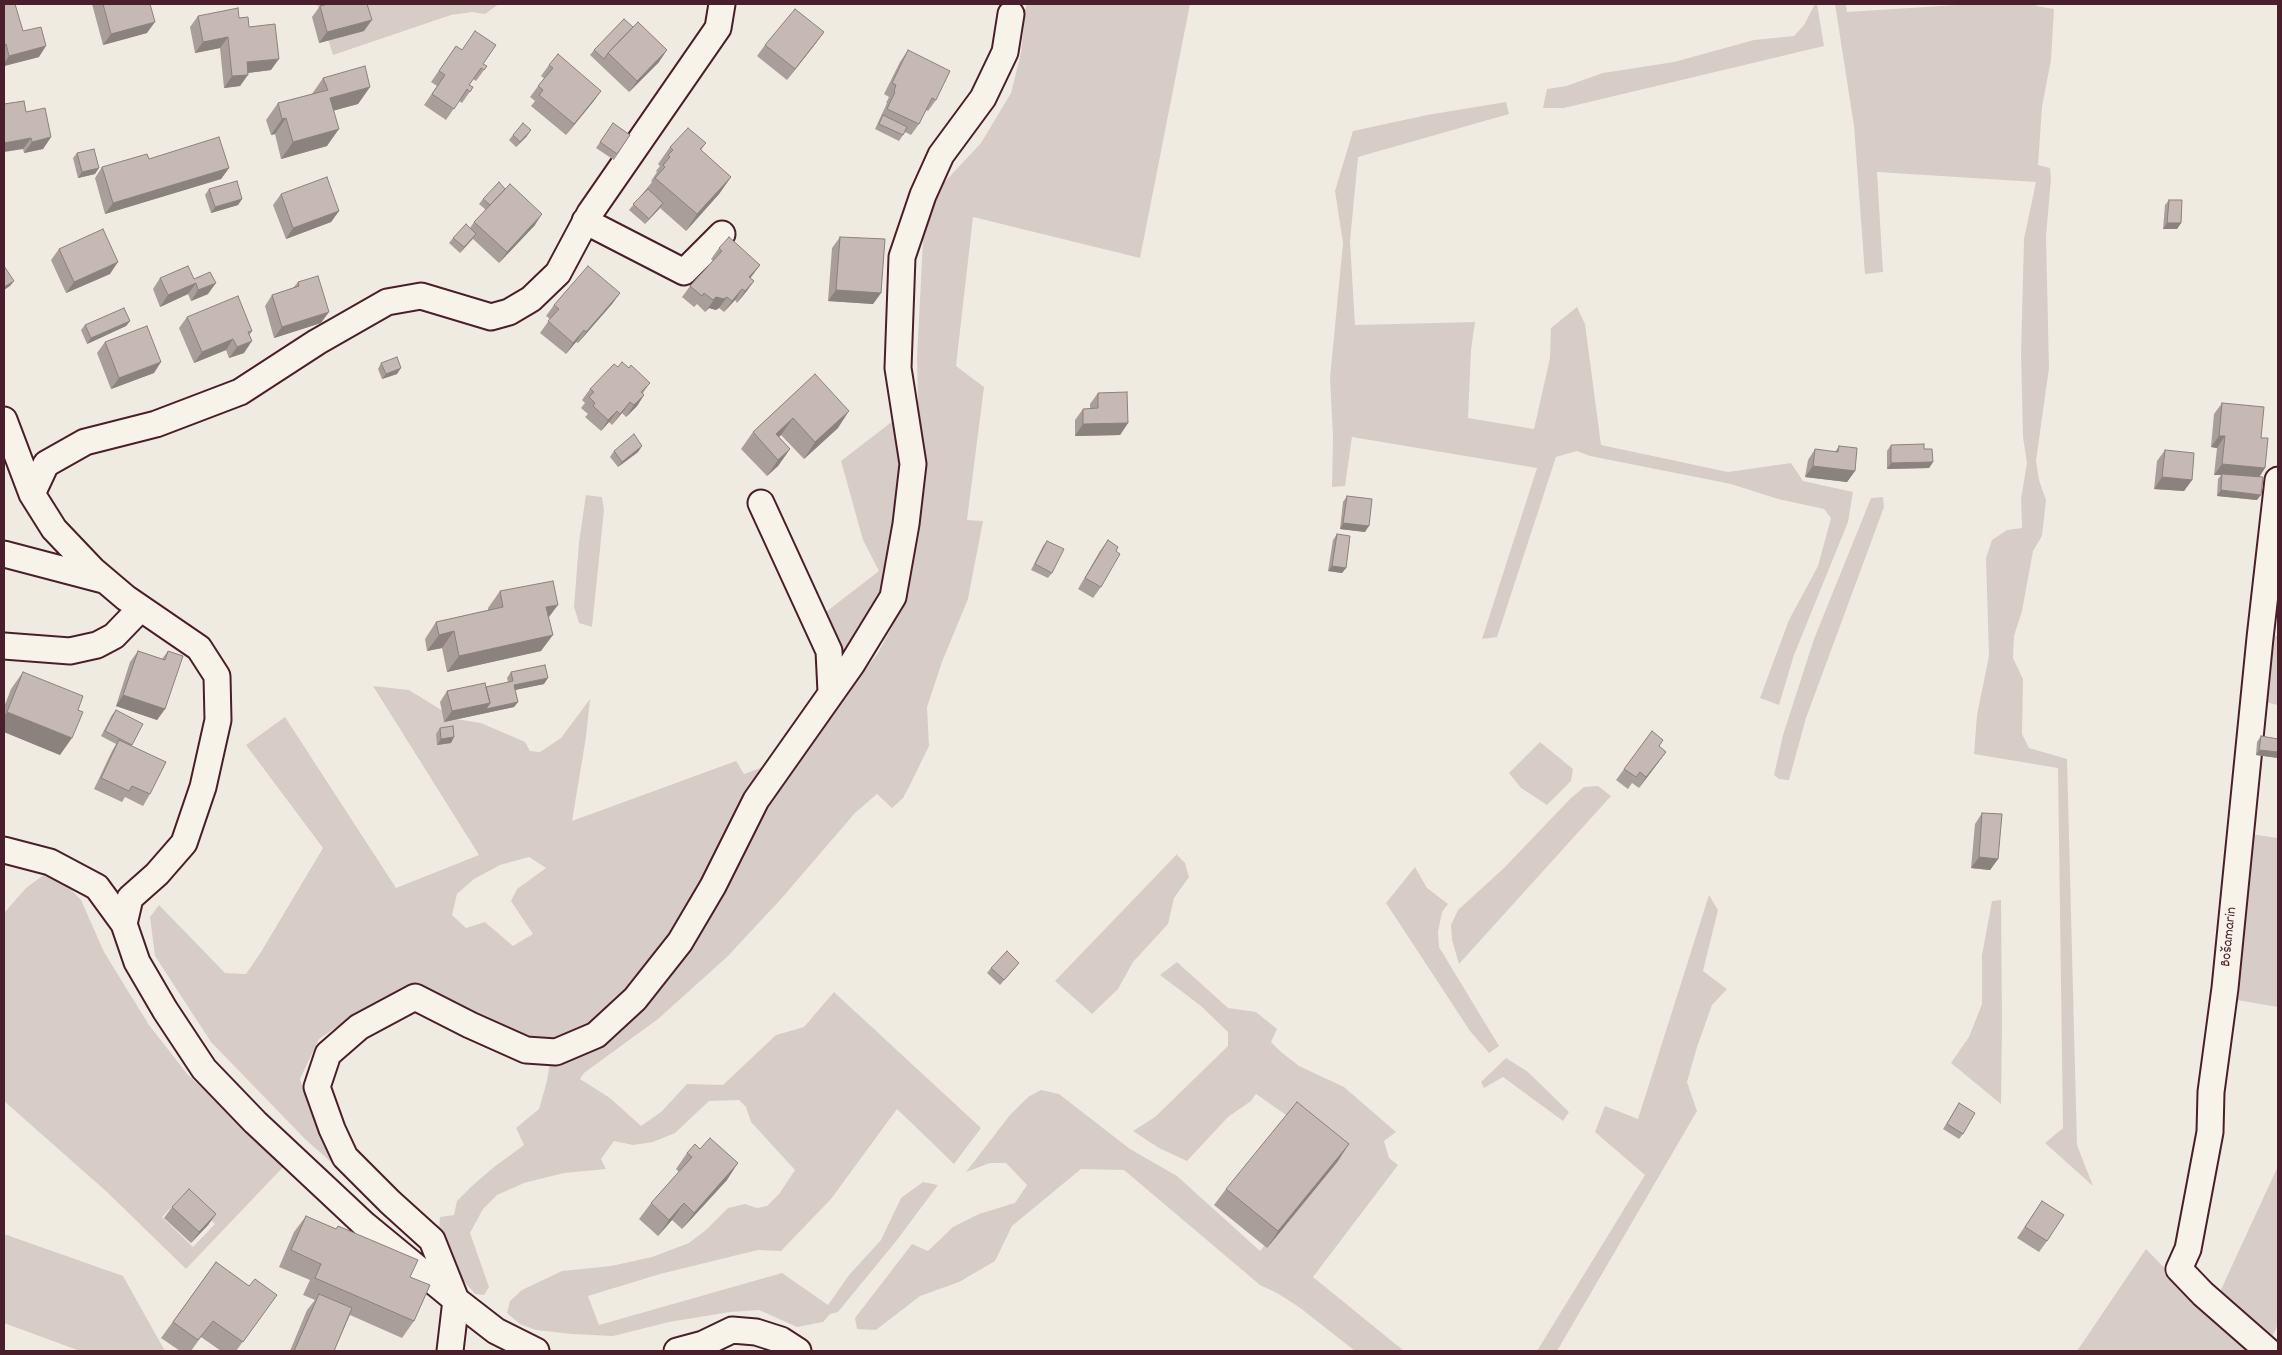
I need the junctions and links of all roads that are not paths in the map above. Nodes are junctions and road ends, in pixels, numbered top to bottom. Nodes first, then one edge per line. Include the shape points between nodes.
1 (736, 4) edge
2 (1011, 14) dead end
3 (720, 16) edge
4 (585, 221) junction
5 (722, 234) dead end
6 (4, 420) edge
7 (2278, 480) edge
8 (32, 494) junction
9 (761, 503) dead end
10 (4, 554) edge
11 (105, 581) junction
12 (140, 609) junction
13 (4, 646) edge
14 (831, 692) junction
15 (4, 850) edge
16 (124, 924) junction
17 (456, 1300) junction
18 (450, 1351) edge
19 (536, 1351) edge
20 (677, 1351) edge
21 (798, 1351) edge
22 (2268, 1351) edge

1 - 3 street
2 - 14 street via 1004,52 983,98 941,155 923,195 902,257 898,368 913,464 906,524 893,597
3 - 4 street
4 - 5 street via 684,272
4 - 8 street via 558,273 531,299 509,312 491,317 421,296 387,302 240,392 156,424 86,442 46,464
6 - 8 street
7 - 22 street, Bošamarin via 2225,988 2211,1092 2210,1132 2188,1249 2179,1269
8 - 11 street via 54,529
9 - 14 street via 829,651
10 - 11 street
11 - 12 street
12 - 13 street via 114,636 97,645 70,650
12 - 16 street via 199,648 217,676 218,720 203,787 184,843 130,898
14 - 17 street via 756,800 680,942 635,999 596,1035 556,1052 526,1050 415,997 359,1027 328,1054 317,1086 345,1157 432,1240
15 - 16 street via 50,862 96,887
16 - 17 street via 137,962 204,1069 306,1172
17 - 18 street
17 - 19 street via 496,1331
20 - 21 street via 703,1344 732,1330 756,1332 781,1340

